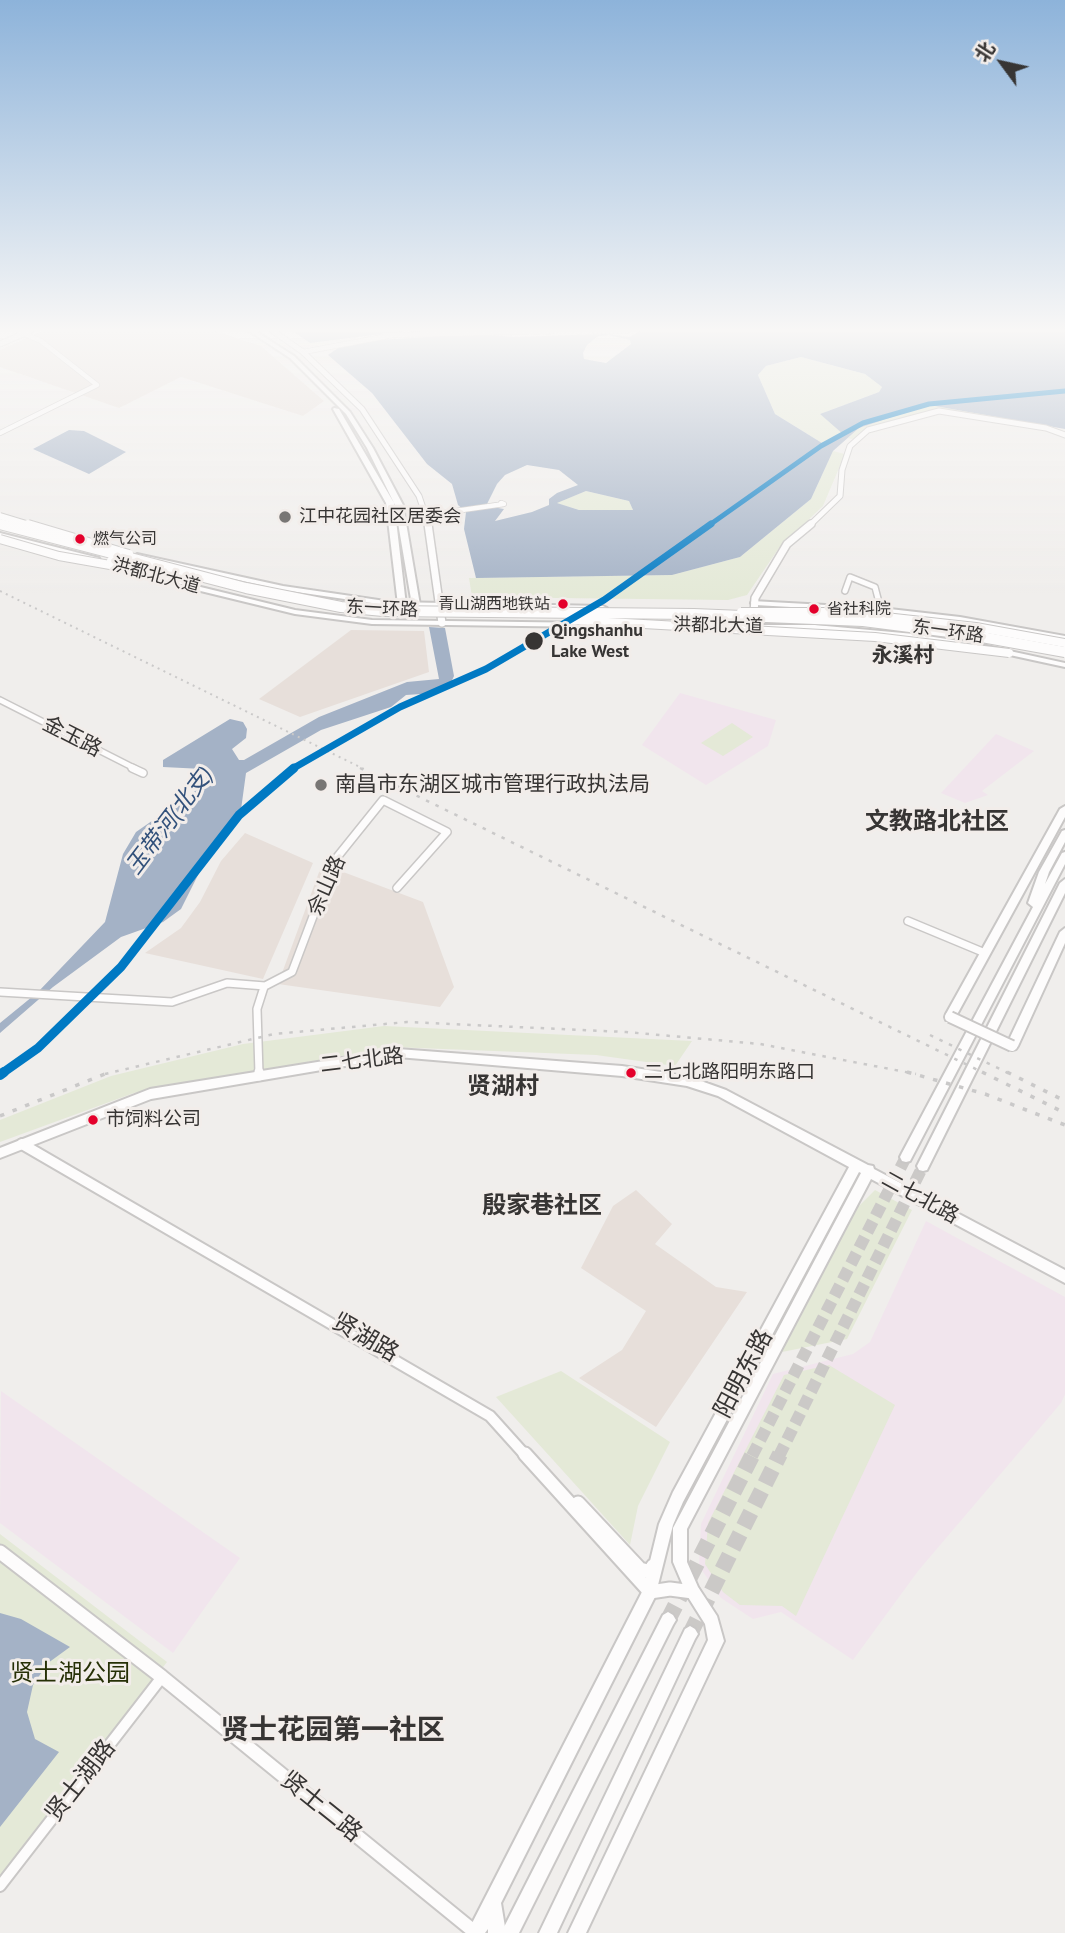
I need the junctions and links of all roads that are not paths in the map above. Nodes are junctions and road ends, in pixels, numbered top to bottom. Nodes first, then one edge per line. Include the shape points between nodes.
1 (22, 421) edge
2 (344, 421) edge
3 (353, 421) edge
4 (371, 421) edge
5 (901, 421) edge
6 (1003, 421) edge
7 (0, 432) edge
8 (1065, 435) edge
9 (500, 505) dead end
10 (427, 515) junction
11 (0, 521) edge
12 (0, 535) edge
13 (146, 566) junction
14 (845, 591) dead end
15 (402, 605) junction
16 (416, 605) junction
17 (441, 606) junction
18 (754, 608) junction
19 (881, 610) junction
20 (694, 614) junction
21 (572, 620) junction
22 (442, 623) junction
23 (1065, 638) edge
24 (1065, 645) edge
25 (1065, 652) edge
26 (1009, 653) junction
27 (1065, 658) edge
28 (1065, 664) edge
29 (0, 700) edge
30 (143, 773) dead end
31 (1065, 809) edge
32 (1065, 833) edge
33 (1065, 855) edge
34 (1065, 883) edge
35 (397, 888) dead end
36 (1065, 897) edge
37 (908, 920) dead end
38 (1065, 932) edge
39 (1022, 935) junction
40 (1033, 945) junction
41 (985, 953) junction
42 (264, 987) junction
43 (0, 992) edge
44 (259, 1076) junction
45 (25, 1143) junction
46 (0, 1153) edge
47 (906, 1157) tunnel mouth
48 (923, 1166) tunnel mouth
49 (863, 1167) junction
50 (1065, 1277) edge
51 (0, 1552) edge
52 (658, 1558) junction
53 (650, 1592) junction
54 (693, 1592) junction
55 (668, 1620) tunnel mouth
56 (690, 1634) tunnel mouth
57 (162, 1677) junction
58 (0, 1886) edge
59 (492, 1902) junction
60 (476, 1933) edge
61 (497, 1933) edge
62 (509, 1933) edge
63 (548, 1933) edge
64 (577, 1933) edge

1 - 7 street
2 - 15 main road via 390,503
3 - 16 main road via 399,505
4 - 10 street via 397,458
5 - 18 street via 868,430 850,446 840,496 787,544
6 - 8 street
9 - 10 street
10 - 17 street
11 - 13 highway, 东一环路, bridge
11 - 15 main road, 洪都北大道 via 283,589
12 - 13 highway, 东一环路, bridge
12 - 22 main road, 洪都北大道 via 295,612 372,622
13 - 20 highway, 东一环路, bridge via 341,607 383,611
13 - 21 highway, 东一环路, bridge via 241,595 337,613
14 - 19 street via 850,577 875,587
15 - 16 main road, 洪都北大道
16 - 17 main road, 洪都北大道
17 - 18 main road, 洪都北大道
17 - 22 street
18 - 19 main road
18 - 24 main road, 洪都北大道 via 900,621
19 - 23 main road
20 - 24 main road, bridge via 840,612 976,627
20 - 25 highway, 东一环路, bridge via 875,622
21 - 26 main road, bridge via 875,637
21 - 27 highway, 东一环路, bridge via 863,628
22 - 26 main road, 洪都北大道 via 814,627 914,636
26 - 28 main road, 洪都北大道
29 - 30 street, 金玉路
31 - 41 main road
32 - 39 main road via 1044,872
33 - 39 main road
34 - 40 main road
35 - 42 street, 佘山路 via 447,832 383,800 334,861 292,972
36 - 40 main road
37 - 41 street
38 - 41 main road, bridge via 1012,1046 950,1017
39 - 47 main road
40 - 48 main road
42 - 43 street via 228,983 172,1002
42 - 44 street via 257,1009
44 - 45 main road, 二七北路 via 150,1094
44 - 49 main road, 二七北路 via 398,1053 661,1076 722,1093
45 - 46 main road, 二七北路
45 - 52 street, 贤湖路 via 494,1414 640,1569 650,1572
45 - 53 street, 贤湖路 via 490,1416
49 - 50 main road, 二七北路
49 - 52 main road, 阳明东路 via 678,1497
49 - 54 main road, 阳明东路 via 680,1528 680,1562
51 - 57 street, 贤士二路
52 - 53 main road, 阳明东路
53 - 54 street
53 - 59 main road, 阳明东路
54 - 64 main road, 阳明东路 via 712,1621 716,1641
55 - 62 main road
56 - 63 main road
57 - 58 street, 贤士湖路
57 - 60 street, 贤士二路
59 - 60 main road, 阳明东路
59 - 61 main road

